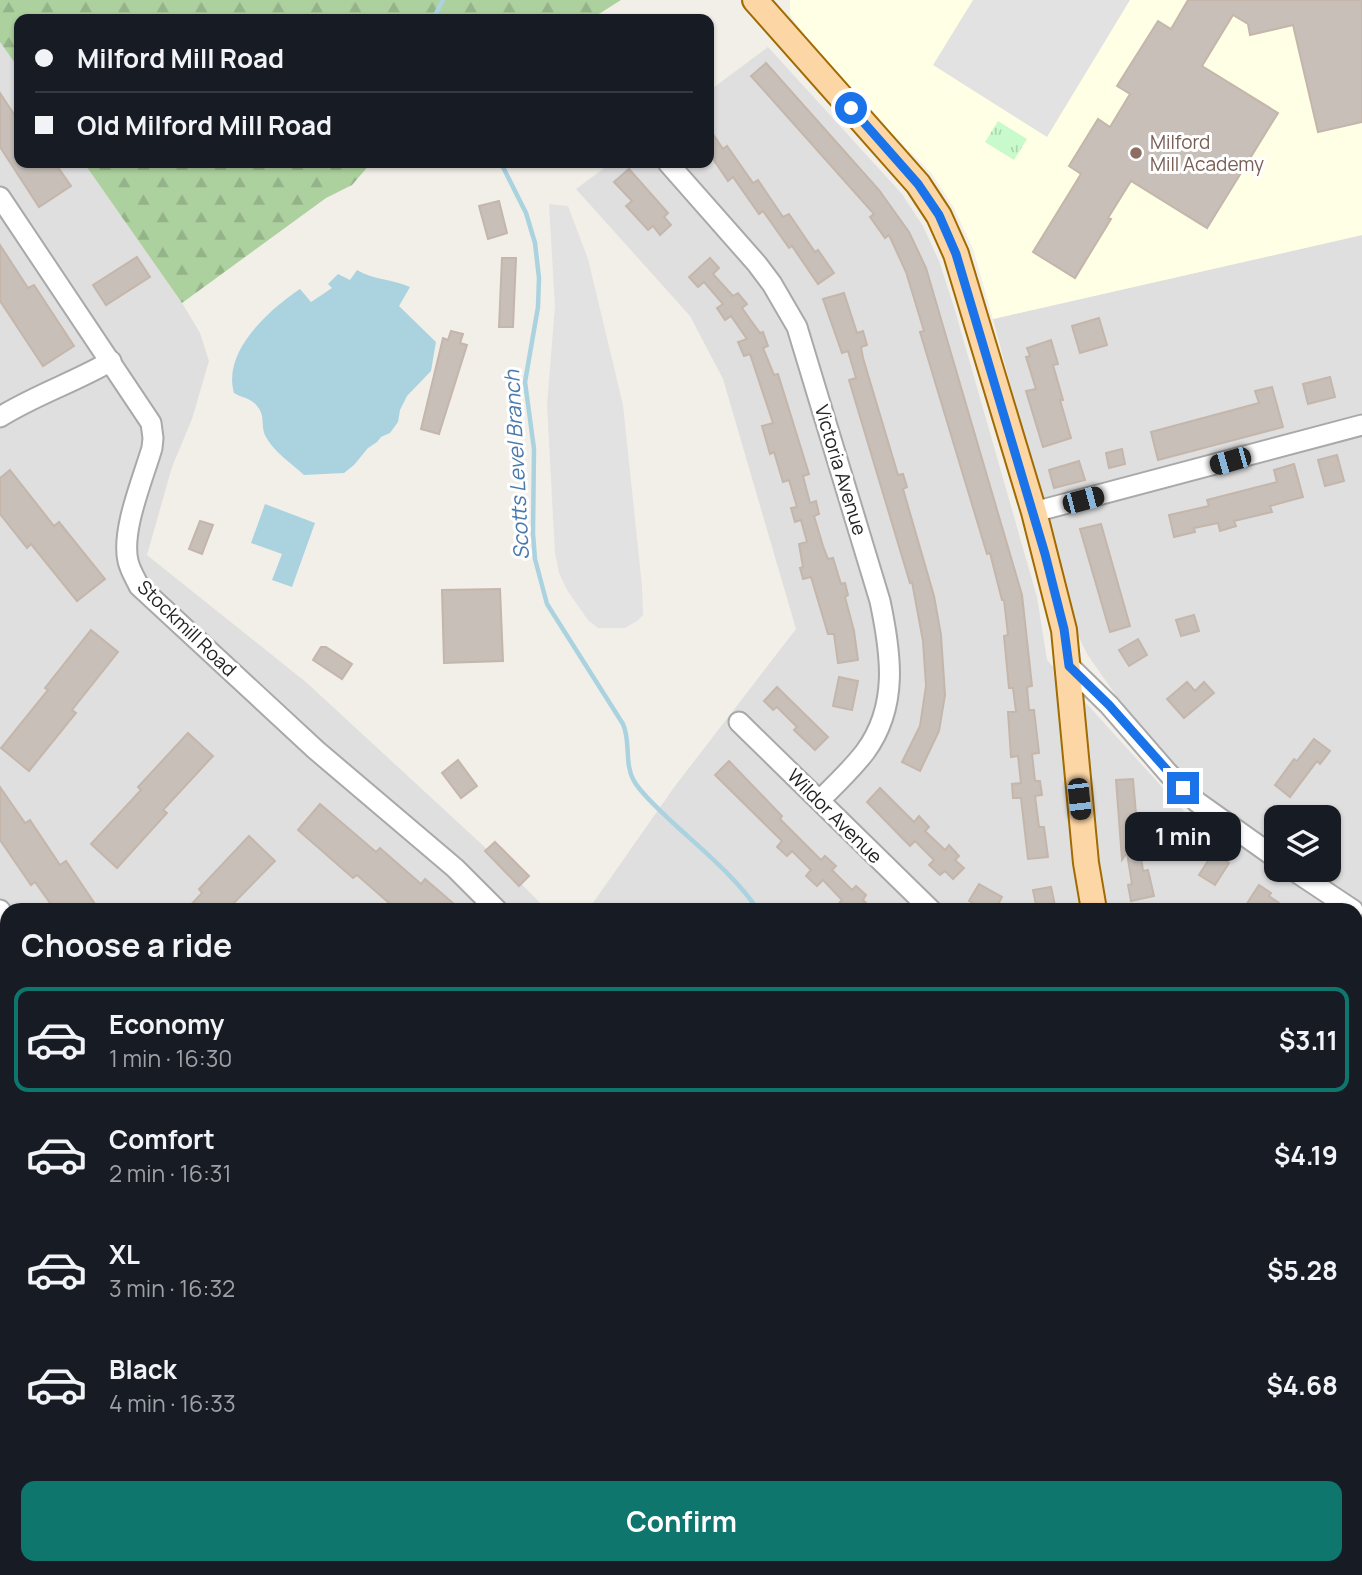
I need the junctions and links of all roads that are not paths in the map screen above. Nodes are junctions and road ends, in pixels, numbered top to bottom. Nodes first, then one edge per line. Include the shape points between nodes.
1 (759, 1) edge
2 (672, 168) edge
3 (0, 197) edge
4 (111, 361) junction
5 (0, 417) edge
6 (1362, 425) edge
7 (1034, 512) junction
8 (1069, 666) junction
9 (739, 722) dead end
10 (820, 800) junction
11 (1264, 849) edge
12 (1311, 882) edge
13 (490, 903) edge
14 (924, 903) edge
15 (1093, 903) edge
16 (1342, 903) edge

1 - 7 main road via 918,184 939,215 968,290
2 - 10 street, Victoria Avenue via 758,264 797,327 880,601 891,673 884,714 865,752
3 - 4 street, Stockmill Road
4 - 5 street
4 - 13 street, Stockmill Road via 152,430 152,449 126,552 139,586
6 - 7 street
7 - 8 main road via 1057,595
8 - 11 street via 1197,802
8 - 15 main road
9 - 10 street, Wildor Avenue
10 - 14 street, Wildor Avenue
12 - 16 street

